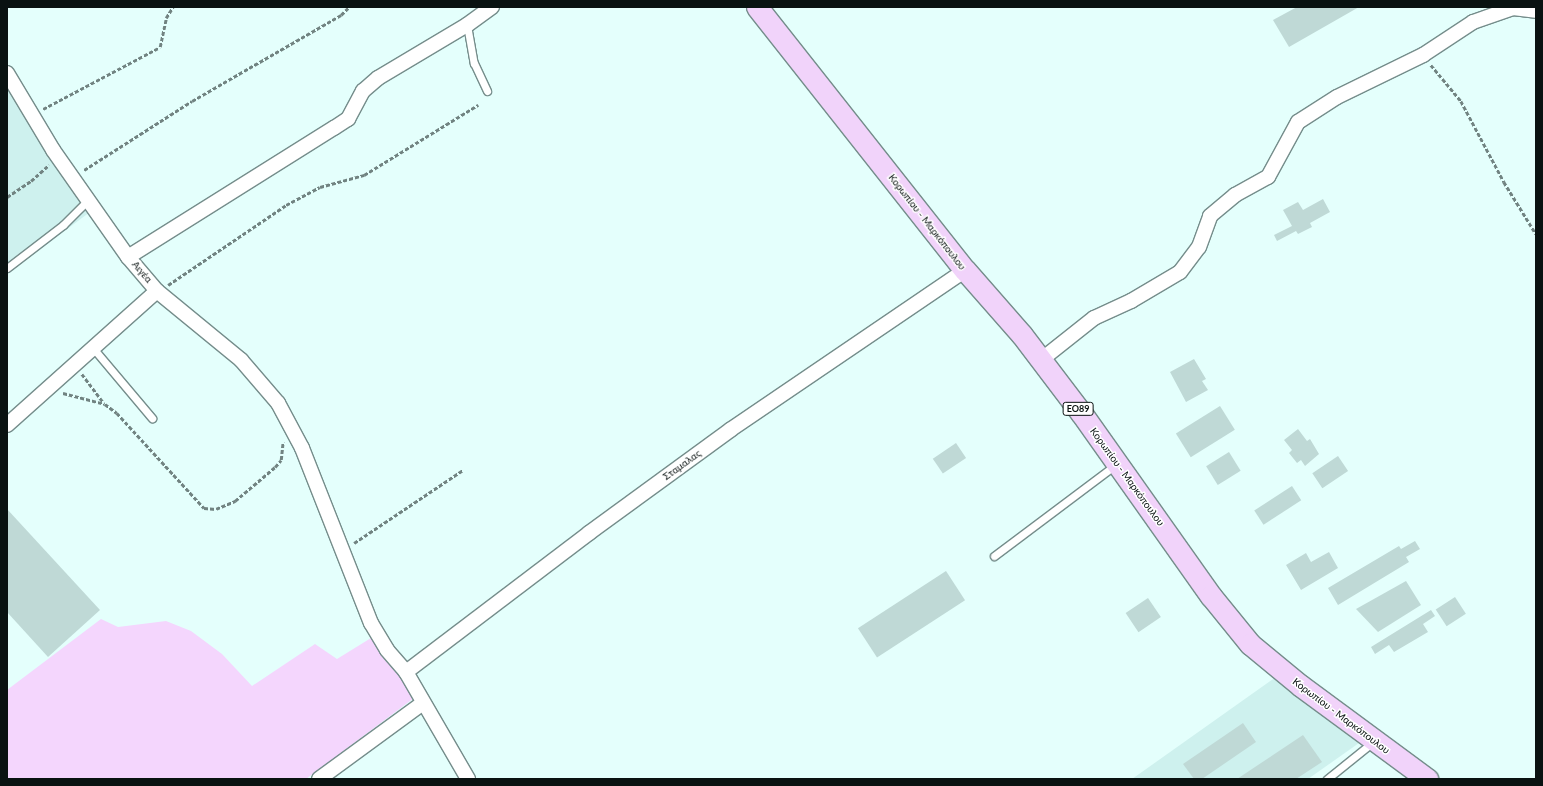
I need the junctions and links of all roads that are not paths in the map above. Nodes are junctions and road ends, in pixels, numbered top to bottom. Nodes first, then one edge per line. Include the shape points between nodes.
1 (492, 7) edge
2 (757, 7) edge
3 (1536, 10) edge
4 (468, 25) junction
5 (7, 73) edge
6 (487, 91) dead end
7 (87, 202) junction
8 (128, 257) junction
9 (7, 268) edge
10 (965, 270) junction
11 (157, 291) junction
12 (93, 348) junction
13 (1041, 360) junction
14 (152, 418) dead end
15 (7, 425) edge
16 (1118, 463) junction
17 (994, 556) dead end
18 (406, 672) junction
19 (423, 703) junction
20 (1374, 740) junction
21 (319, 779) edge
22 (468, 779) edge
23 (1327, 779) edge
24 (1427, 779) edge

1 - 4 street
2 - 10 main road, Κορωπίου - Μαρκόπουλου / ΕΟ89
3 - 13 street via 1513,8 1473,22 1423,55 1337,97 1298,122 1268,177 1235,195 1210,216 1199,247 1180,272 1131,301 1094,318
4 - 6 lane via 474,64
4 - 8 street via 378,78 363,91 348,119
5 - 7 street, Αιγέα
7 - 8 street, Αιγέα
7 - 9 lane via 63,225
8 - 11 street, Αιγέα
10 - 13 main road, Κορωπίου - Μαρκόπουλου / ΕΟ89
10 - 18 street, Σταμαλας via 724,435 589,533
11 - 12 street
11 - 18 street, Αιγέα via 241,360 278,403 302,448 371,623 387,650
12 - 14 lane
12 - 15 street
13 - 16 main road, Κορωπίου - Μαρκόπουλου / ΕΟ89
16 - 17 lane
16 - 20 main road, Κορωπίου - Μαρκόπουλου / ΕΟ89 via 1211,596 1250,644
18 - 19 street, Αιγέα
19 - 21 street
19 - 22 street, Αιγέα
20 - 23 lane
20 - 24 main road, Κορωπίου - Μαρκόπουλου / ΕΟ89

